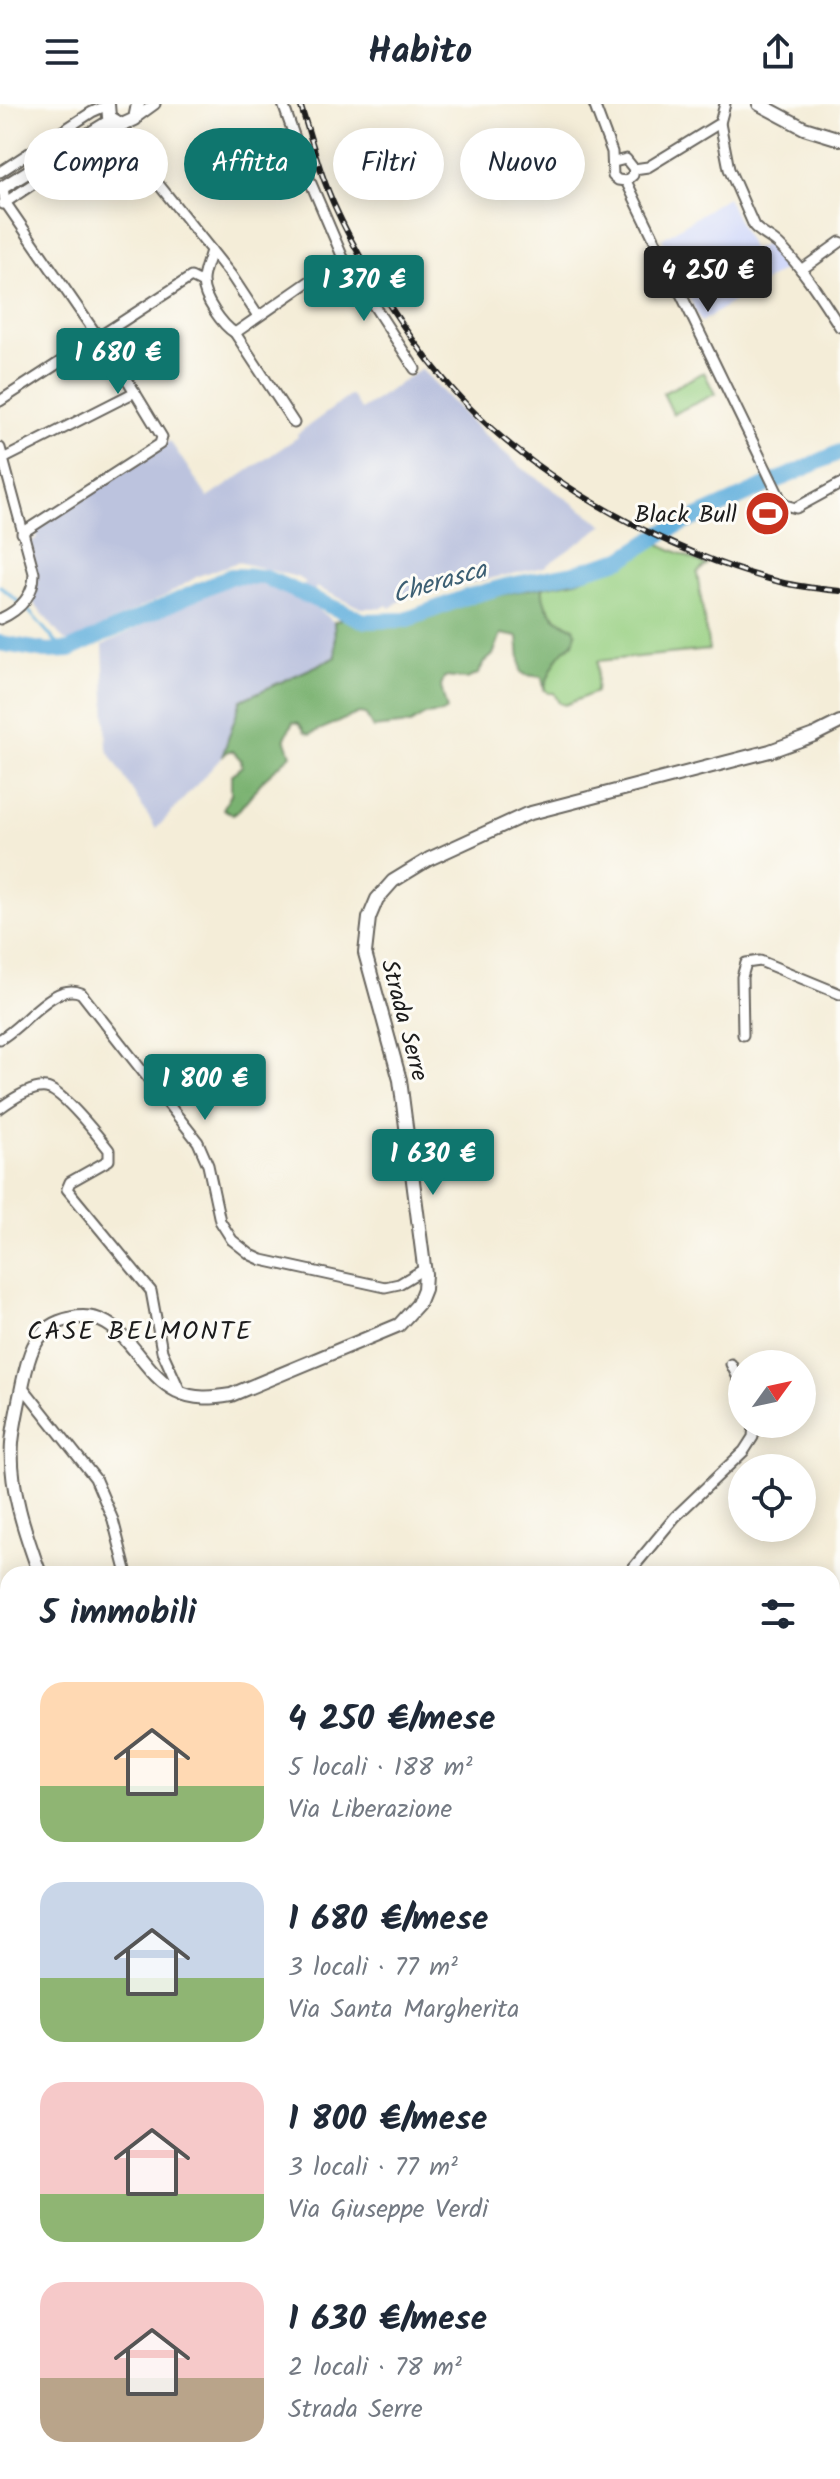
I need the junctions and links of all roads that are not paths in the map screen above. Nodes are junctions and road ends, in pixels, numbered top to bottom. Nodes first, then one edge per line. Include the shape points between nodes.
1 (155, 104) edge
2 (283, 104) edge
3 (725, 104) edge
4 (759, 104) edge
5 (597, 105) edge
6 (138, 108) edge
7 (112, 115) edge
8 (720, 123) junction
9 (840, 139) edge
10 (619, 160) junction
11 (637, 168) junction
12 (0, 172) edge
13 (626, 181) junction
14 (2, 188) edge
15 (2, 204) edge
16 (840, 242) edge
17 (217, 252) junction
18 (343, 258) junction
19 (206, 270) junction
20 (801, 270) junction
21 (231, 275) junction
22 (203, 283) junction
23 (258, 316) junction
24 (840, 327) edge
25 (235, 333) junction
26 (99, 339) junction
27 (415, 369) dead end
28 (135, 392) junction
29 (0, 401) edge
30 (294, 423) dead end
31 (0, 448) edge
32 (2, 463) edge
33 (840, 484) edge
34 (22, 533) junction
35 (0, 619) edge
36 (840, 722) edge
37 (840, 994) edge
38 (743, 1035) dead end
39 (0, 1039) edge
40 (0, 1108) edge
41 (424, 1269) junction
42 (22, 1386) junction
43 (181, 1393) junction
44 (752, 1438) edge
45 (37, 1566) edge
46 (125, 1566) edge
47 (635, 1566) edge

1 - 6 street
2 - 18 street
3 - 8 street
4 - 9 main road via 804,128
5 - 10 street
6 - 7 main road via 129,124
7 - 12 street via 92,112
7 - 14 main road
7 - 15 street via 107,134
7 - 17 street via 124,141
8 - 11 street via 648,167
8 - 20 street via 729,169 754,226
10 - 11 street
10 - 13 street via 611,170
11 - 13 street
13 - 33 street via 781,500 796,508
14 - 15 street
15 - 26 street
16 - 20 street
17 - 19 street
17 - 21 street
18 - 23 street
18 - 27 street
19 - 21 street
19 - 22 street
20 - 24 street
21 - 23 street
22 - 25 street
22 - 26 street via 191,277
23 - 25 street
25 - 30 street
26 - 28 street
26 - 29 street
28 - 32 street
28 - 34 street via 162,437 160,444
31 - 32 street
32 - 34 street
34 - 35 street via 34,573 33,589
36 - 41 main road, Strada Serre via 770,751 516,818 403,873 377,899 365,953 400,1080
37 - 38 street via 760,961 746,963
39 - 41 street via 60,991 81,993 192,1132 208,1165 220,1221 240,1247 276,1264 385,1287
40 - 43 street via 48,1088 109,1150 109,1160 70,1182 67,1189 151,1291 162,1351
41 - 43 main road, Strada Serre via 418,1304 389,1331 231,1395 209,1399
42 - 43 main road via 31,1348 42,1334 56,1323 91,1318 122,1334
42 - 45 main road via 13,1470 22,1526
42 - 46 street via 95,1478
44 - 47 street

